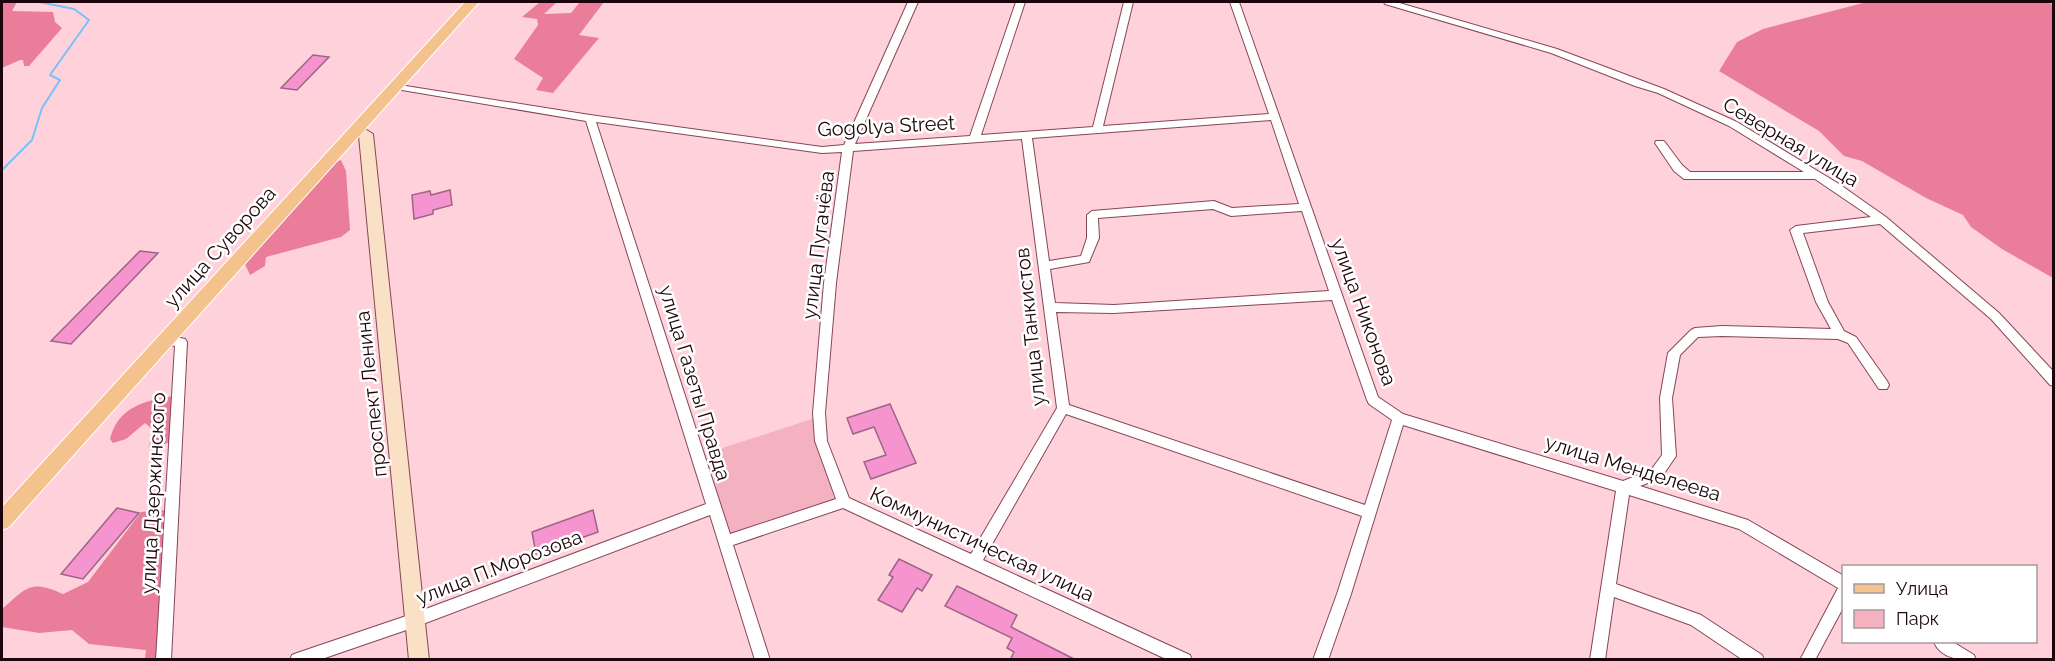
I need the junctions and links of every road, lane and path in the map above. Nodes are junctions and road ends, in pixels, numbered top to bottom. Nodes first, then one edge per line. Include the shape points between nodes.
1 (472, 2) edge
2 (913, 2) edge
3 (1020, 2) edge
4 (1128, 2) edge
5 (1235, 2) edge
6 (1388, 2) edge
7 (396, 86) junction
8 (1274, 117) junction
9 (590, 118) junction
10 (357, 129) junction
11 (1097, 131) junction
12 (1027, 136) junction
13 (974, 140) junction
14 (1660, 143) dead end
15 (848, 148) junction
16 (1815, 176) junction
17 (1306, 207) junction
18 (1882, 220) junction
19 (1044, 266) junction
20 (1337, 295) junction
21 (1049, 307) junction
22 (1840, 334) junction
23 (167, 340) junction
24 (2054, 381) edge
25 (1883, 385) dead end
26 (1063, 408) junction
27 (1399, 418) junction
28 (1623, 487) junction
29 (844, 502) junction
30 (714, 507) junction
31 (1368, 512) junction
32 (2, 521) edge
33 (725, 542) junction
34 (974, 563) junction
35 (1842, 583) edge
36 (1608, 588) junction
37 (1842, 595) edge
38 (415, 620) junction
39 (1943, 643) edge
40 (162, 660) edge
41 (297, 660) edge
42 (419, 660) edge
43 (763, 660) edge
44 (1185, 660) edge
45 (1320, 660) edge
46 (1597, 660) edge
47 (1757, 660) edge
48 (1807, 660) edge
49 (1969, 660) edge

1 - 7 main road, улица Суворова
2 - 15 street, улица Пугачёва
3 - 13 street
4 - 11 street
5 - 8 street, улица Никонова
6 - 16 street, Северная улица via 1554,51 1661,91 1733,124
7 - 9 street, Gogolya Street
7 - 10 main road, улица Суворова
8 - 11 street, Gogolya Street
8 - 17 street, улица Никонова
9 - 15 street, Gogolya Street via 822,150
9 - 30 street, улица Газеты Правда
10 - 23 main road, улица Суворова
10 - 38 main road, проспект Ленина via 366,134
11 - 12 street, Gogolya Street
12 - 13 street, Gogolya Street
12 - 19 street, улица Танкистов
13 - 15 street, Gogolya Street
14 - 16 street via 1688,176
15 - 29 street, улица Пугачёва via 830,283 819,413 821,441
16 - 18 street, Северная улица
17 - 19 street via 1231,212 1214,205 1092,215 1093,238 1085,259
17 - 20 street, улица Никонова
18 - 22 street via 1796,230 1822,302
18 - 24 street, Северная улица via 1995,316
19 - 21 street, улица Танкистов
20 - 21 street via 1114,309
20 - 27 street, улица Никонова via 1374,400
21 - 26 street, улица Танкистов
22 - 25 street via 1852,340
22 - 28 street via 1695,333 1674,352 1666,398 1669,456 1656,474
23 - 32 main road, улица Суворова
23 - 40 street, улица Дзержинского via 181,342
26 - 31 street
26 - 34 street, улица Танкистов
27 - 28 street, улица Менделеева
27 - 31 street
28 - 35 street, улица Менделеева via 1743,524
28 - 36 street
29 - 33 street, Коммунистическая улица
29 - 34 street, Коммунистическая улица
30 - 33 street, улица Газеты Правда
30 - 38 street, улица П.Морозова
31 - 45 street
33 - 43 street, улица Газеты Правда
34 - 44 street, Коммунистическая улица
36 - 46 street
36 - 47 street via 1696,620
37 - 48 street
38 - 41 street, улица П.Морозова
38 - 42 main road, проспект Ленина
39 - 49 street

